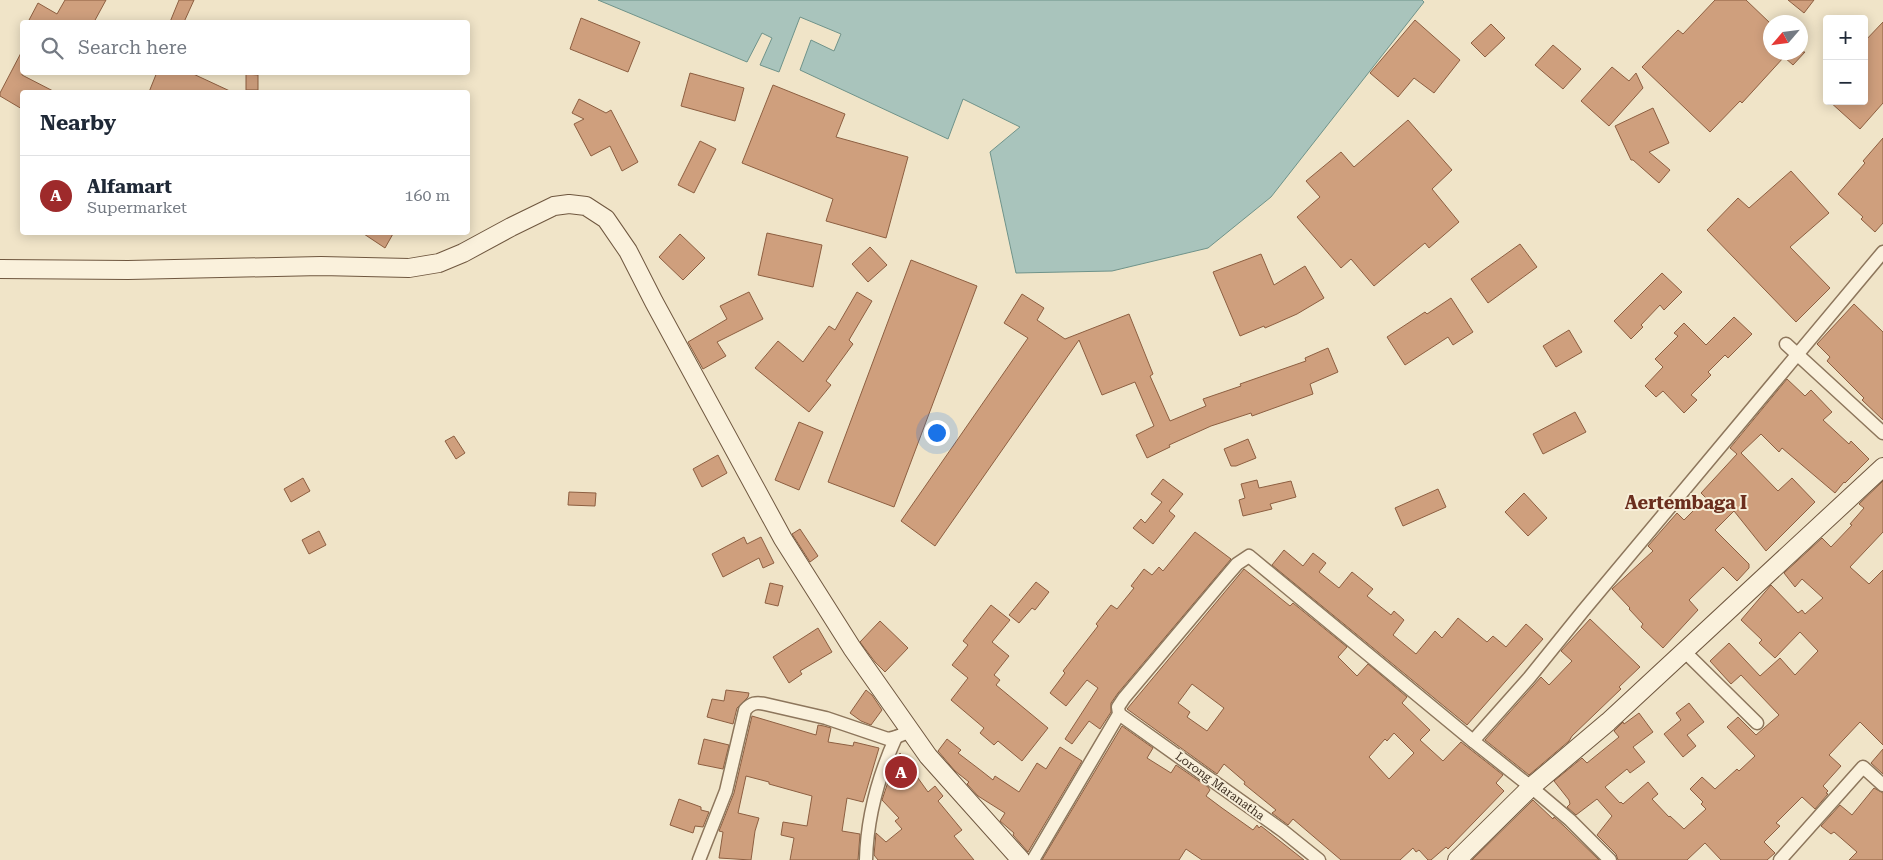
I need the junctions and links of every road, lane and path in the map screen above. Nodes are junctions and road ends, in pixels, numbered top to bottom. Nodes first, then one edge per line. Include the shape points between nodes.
1 (1883, 252) edge
2 (0, 269) edge
3 (1786, 344) dead end
4 (1797, 355) junction
5 (1883, 433) edge
6 (1883, 468) edge
7 (1684, 652) junction
8 (1119, 714) junction
9 (1757, 723) dead end
10 (903, 734) junction
11 (1472, 742) junction
12 (1883, 785) edge
13 (1531, 787) junction
14 (1784, 858) edge
15 (699, 860) edge
16 (866, 860) edge
17 (1021, 860) edge
18 (1032, 860) edge
19 (1319, 860) edge
20 (1457, 860) edge
21 (1610, 860) edge

1 - 4 street
2 - 10 street via 409,268 439,263 463,253 554,206 586,206 606,219 628,251 782,539
3 - 4 street
4 - 5 street
4 - 11 street
6 - 7 street
7 - 9 street
7 - 13 street
8 - 11 street via 1118,707 1130,691 1237,564 1249,556
8 - 18 street
8 - 19 street, Lorong Maranatha
10 - 15 street via 888,738 826,718 757,702 752,704 745,710 726,791
10 - 16 street via 886,759 872,800
10 - 17 street via 928,756
11 - 13 street
12 - 14 street via 1863,767
13 - 20 street
13 - 21 street

